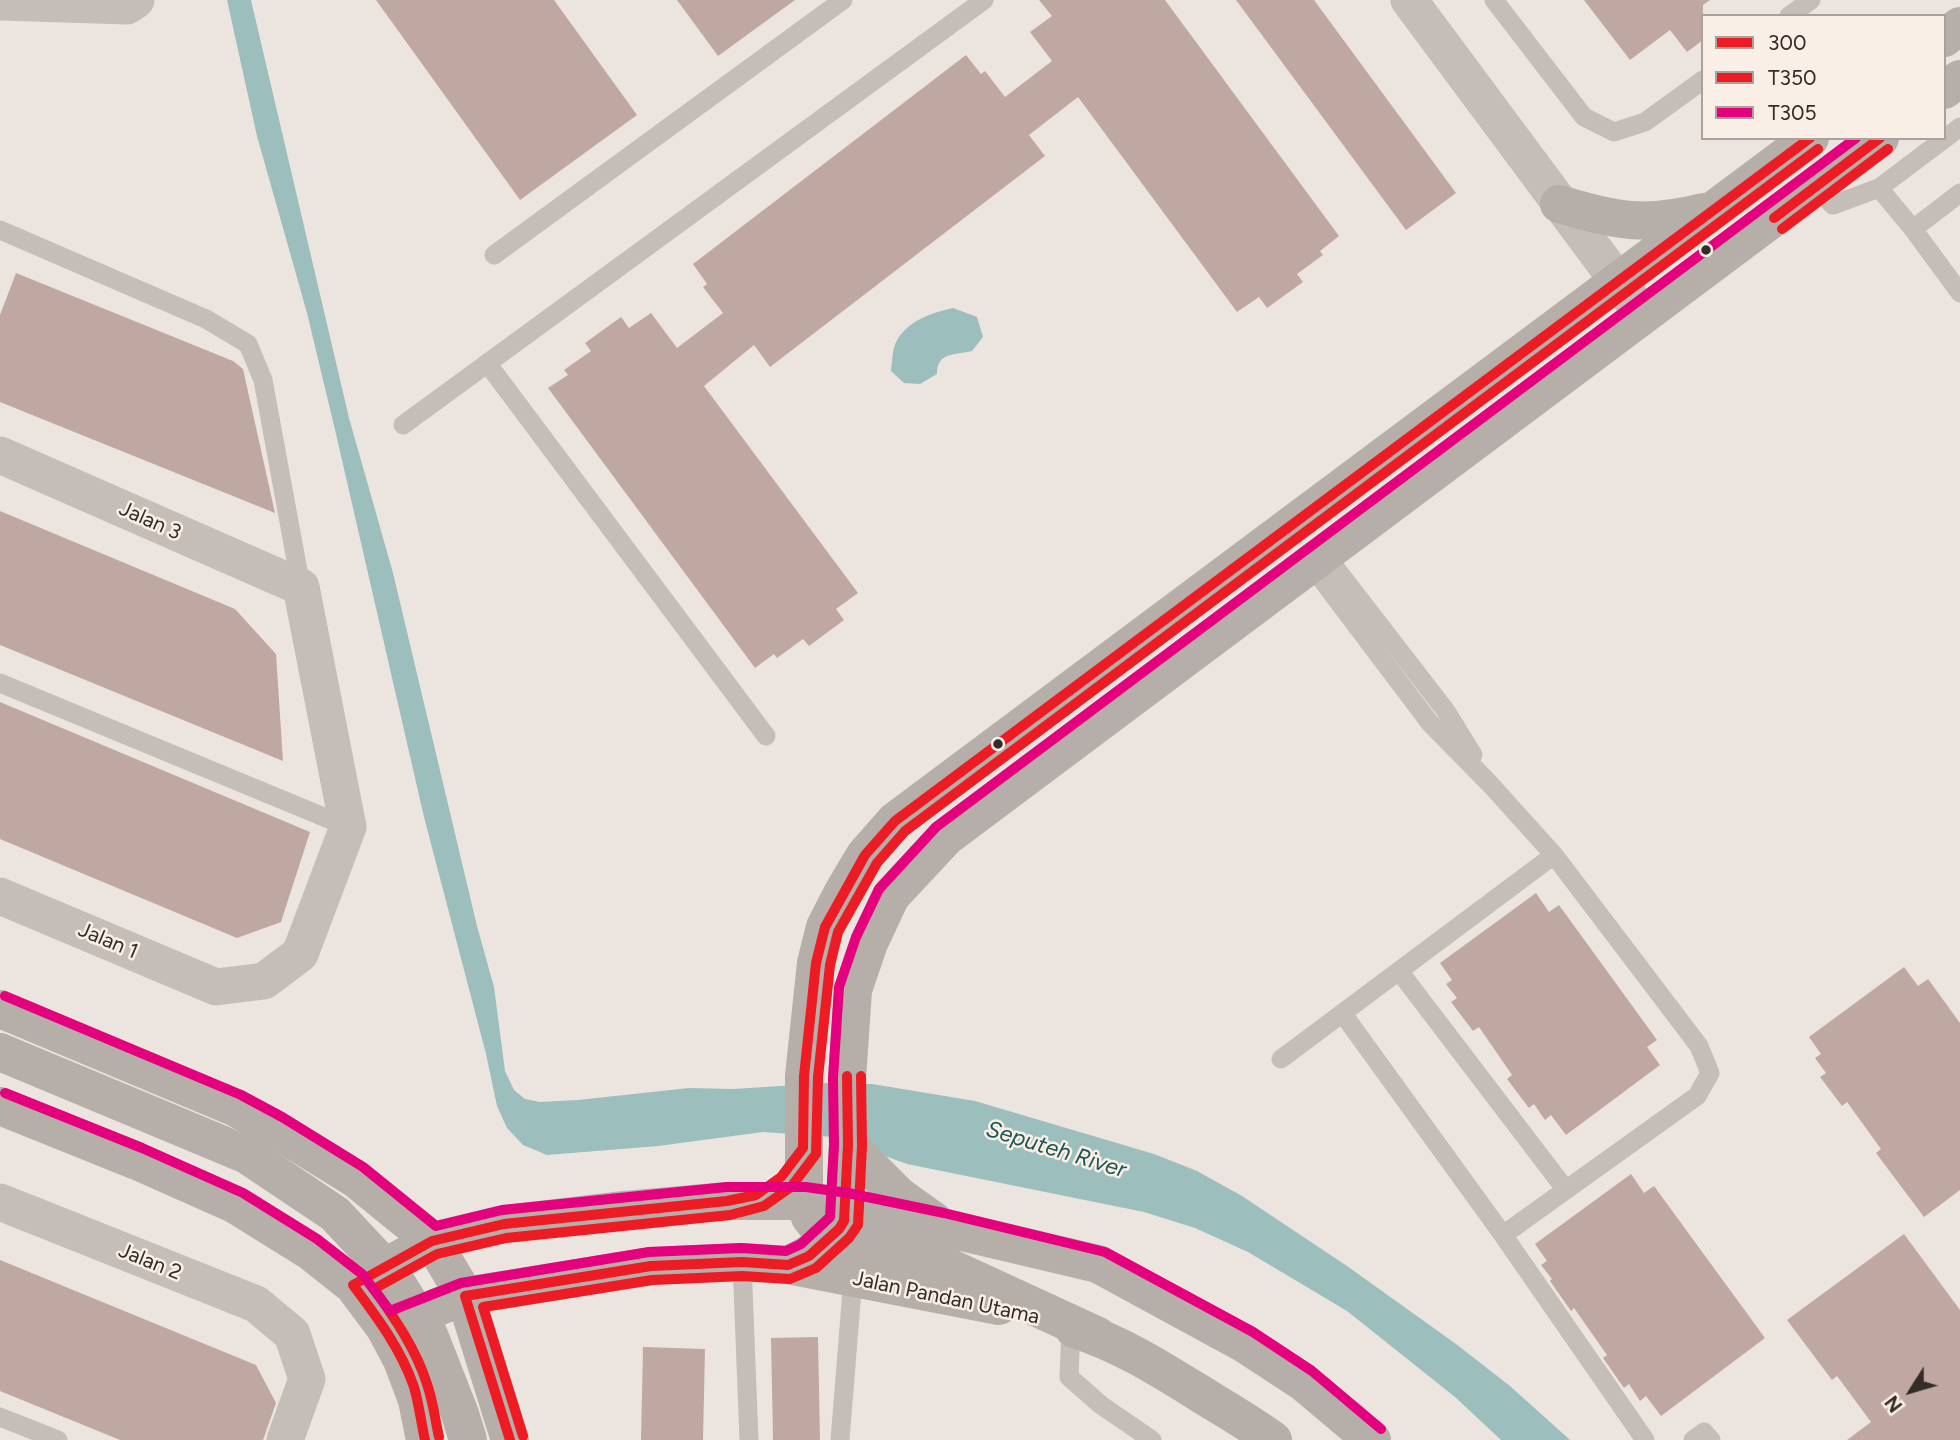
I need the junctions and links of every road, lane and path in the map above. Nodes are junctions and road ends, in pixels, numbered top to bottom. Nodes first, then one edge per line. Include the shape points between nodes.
1 (136, 0) edge
2 (843, 0) edge
3 (984, 0) edge
4 (1409, 0) edge
5 (1494, 0) edge
6 (1811, 0) edge
7 (0, 2) edge
8 (1792, 14) edge
9 (1701, 80) edge
10 (1960, 127) edge
11 (1946, 138) edge
12 (1807, 140) edge
13 (1877, 140) edge
14 (1943, 140) edge
15 (1814, 187) junction
16 (1879, 188) junction
17 (1960, 193) edge
18 (1559, 204) junction
19 (1715, 209) junction
20 (1913, 229) junction
21 (0, 230) edge
22 (494, 255) dead end
23 (1618, 282) junction
24 (1960, 293) edge
25 (1643, 315) junction
26 (487, 363) junction
27 (403, 425) dead end
28 (0, 455) edge
29 (1317, 559) junction
30 (301, 587) junction
31 (0, 683) edge
32 (766, 736) dead end
33 (348, 827) junction
34 (1554, 855) junction
35 (0, 896) edge
36 (1399, 971) junction
37 (0, 1009) edge
38 (1343, 1014) junction
39 (0, 1052) edge
40 (1281, 1059) dead end
41 (0, 1106) edge
42 (275, 1129) junction
43 (803, 1145) junction
44 (848, 1146) junction
45 (1566, 1190) junction
46 (726, 1201) junction
47 (804, 1201) junction
48 (0, 1202) edge
49 (236, 1205) junction
50 (845, 1206) junction
51 (941, 1227) junction
52 (1503, 1235) junction
53 (828, 1240) junction
54 (432, 1241) junction
55 (742, 1262) junction
56 (788, 1265) junction
57 (853, 1278) junction
58 (354, 1285) junction
59 (465, 1296) junction
60 (386, 1328) junction
61 (1085, 1332) junction
62 (0, 1417) edge
63 (507, 1429) edge
64 (424, 1439) edge
65 (58, 1440) edge
66 (285, 1440) edge
67 (468, 1440) edge
68 (749, 1440) edge
69 (840, 1440) edge
70 (1152, 1440) edge
71 (1273, 1440) edge
72 (1372, 1440) edge
73 (1645, 1440) edge
74 (1693, 1440) edge
75 (1711, 1440) edge

1 - 7 street via 127,6
2 - 22 lane
3 - 26 lane
4 - 18 street
5 - 9 lane via 1584,117 1614,132 1645,122
6 - 8 lane
10 - 11 lane
12 - 19 main road
13 - 15 main road
14 - 16 lane
15 - 16 lane via 1833,205
15 - 25 main road
16 - 20 lane
17 - 20 lane
18 - 19 main road via 1648,222
18 - 23 street
19 - 23 main road
20 - 24 lane
21 - 30 lane via 206,318 248,344 262,380
23 - 25 street
23 - 43 main road via 895,821 865,855 825,927 816,963 804,1076
25 - 29 main road
26 - 27 lane
26 - 32 lane
28 - 30 street, Jalan 3
29 - 34 lane via 1447,712 1490,784
29 - 44 main road via 946,836 891,896 853,990
30 - 33 street
31 - 33 lane
33 - 35 street, Jalan 1 via 300,954 264,981 216,987
34 - 36 lane
34 - 45 lane via 1699,1046 1710,1073 1697,1096
36 - 38 lane
36 - 45 lane
37 - 42 main road via 234,1107
38 - 40 lane
38 - 52 lane
39 - 67 main road, bridge via 247,1155 335,1214 391,1274 429,1335
41 - 49 main road
42 - 49 main road via 290,1144 290,1187 276,1200
42 - 54 main road via 356,1178
43 - 46 main road via 788,1171 767,1189
43 - 47 main road
44 - 50 main road
44 - 51 main road via 898,1196
45 - 52 lane
46 - 47 main road
46 - 54 main road via 504,1224
47 - 50 main road
47 - 53 main road
48 - 66 street, Jalan 2 via 256,1304 292,1334 307,1378
49 - 58 main road
50 - 51 main road
50 - 53 main road via 844,1221
51 - 72 main road via 1098,1265 1245,1343 1303,1382
52 - 73 lane
53 - 56 main road
53 - 61 main road via 944,1265
54 - 58 main road
54 - 59 main road
55 - 56 main road, Jalan Pandan Utama
55 - 59 main road, Jalan Pandan Utama via 651,1266
55 - 68 lane
56 - 57 main road, Jalan Pandan Utama
57 - 61 main road, Jalan Pandan Utama via 1007,1308
57 - 69 lane
58 - 60 main road
59 - 60 main road, Jalan Pandan Utama
59 - 63 main road
60 - 64 main road via 417,1400
61 - 70 lane via 1069,1377
61 - 71 main road, Jalan Pandan Utama via 1159,1368
62 - 65 lane
63 - 64 main road via 479,1402 463,1401 447,1407
74 - 75 lane via 1704,1432

